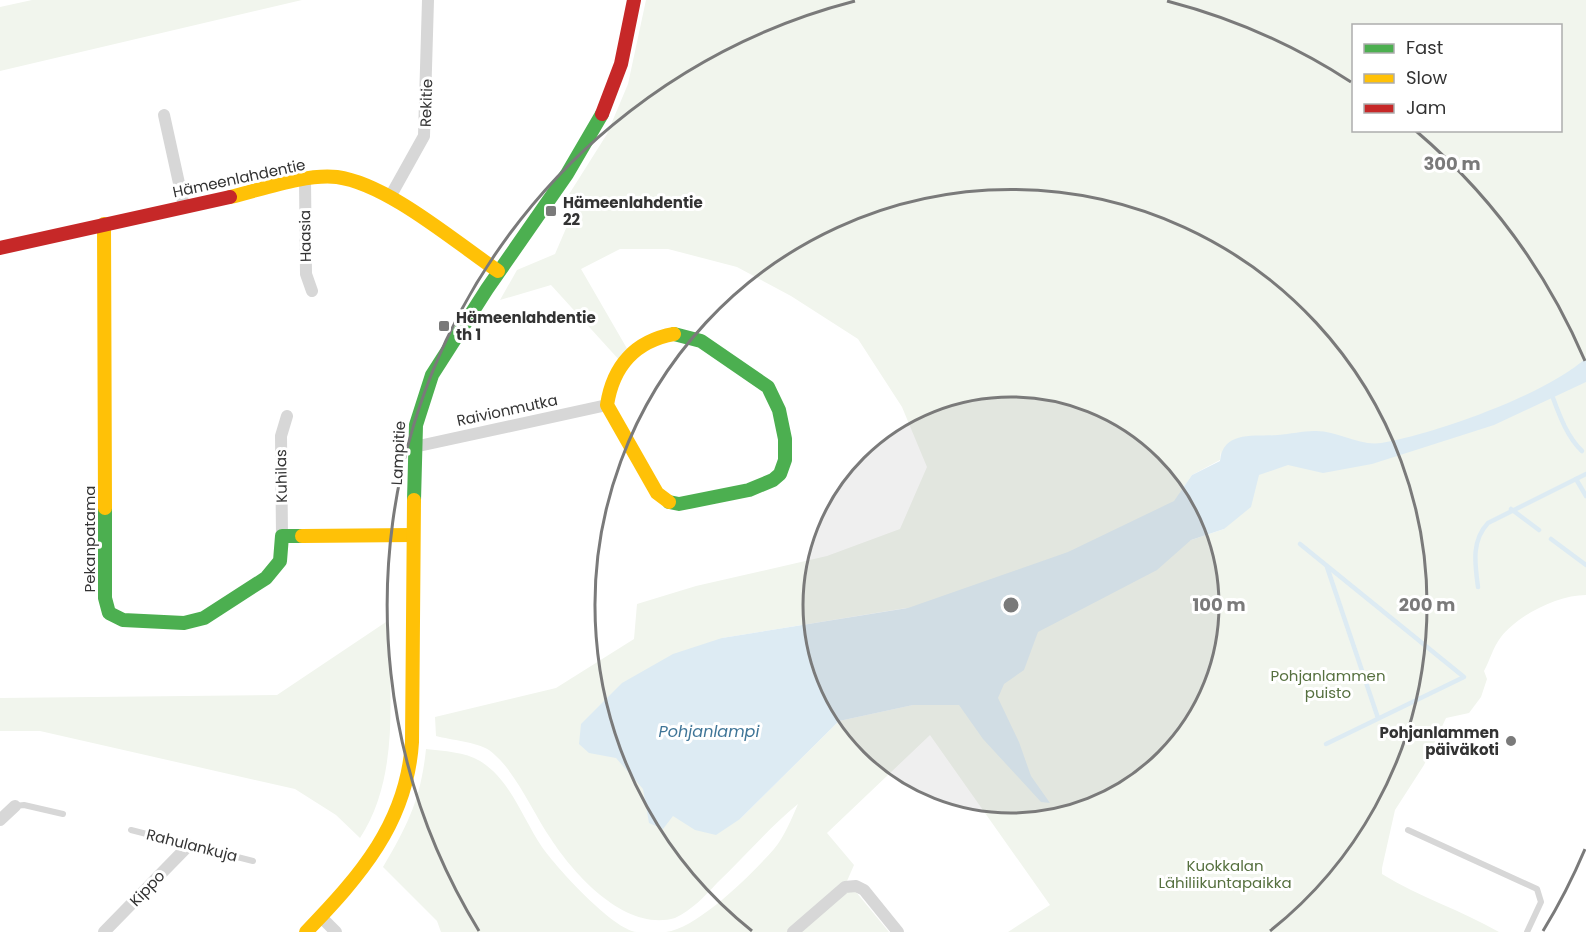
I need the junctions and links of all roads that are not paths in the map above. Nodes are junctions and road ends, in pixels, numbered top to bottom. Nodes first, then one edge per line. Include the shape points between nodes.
1 (428, 0) edge
2 (634, 0) edge
3 (164, 115) dead end
4 (305, 180) junction
5 (390, 197) junction
6 (184, 206) junction
7 (104, 224) junction
8 (0, 248) edge
9 (498, 271) junction
10 (312, 291) dead end
11 (607, 405) junction
12 (287, 416) dead end
13 (414, 447) junction
14 (412, 535) junction
15 (282, 536) junction
16 (15, 806) joint
17 (63, 814) dead end
18 (0, 820) edge
19 (131, 830) dead end
20 (1408, 830) dead end
21 (189, 844) junction
22 (253, 861) dead end
23 (321, 917) junction
24 (104, 932) edge
25 (306, 932) edge
26 (336, 932) edge
27 (793, 932) edge
28 (898, 932) edge
29 (1527, 932) edge

1 - 5 street, Rekitie via 424,136
2 - 9 street, Lampitie via 631,29 617,79 597,125
3 - 6 street
4 - 5 street, Hämeenlahdentie via 336,177 365,184
4 - 6 street, Hämeenlahdentie
4 - 10 street, Haasia via 306,274
5 - 9 street, Hämeenlahdentie
6 - 7 street, Hämeenlahdentie
7 - 8 street, Hämeenlahdentie
7 - 15 street, Pekanpatama via 105,598 109,613 123,620 184,623 204,618 266,578 280,561
9 - 13 street, Lampitie via 428,379 419,400
11 - 11 street via 608,390 625,358 635,348 662,335 701,341 758,379 775,397 786,445 783,468 772,482 760,486 670,503 657,493
11 - 13 street, Raivionmutka
12 - 15 street, Kuhilas via 281,436
13 - 14 street, Lampitie
14 - 15 street
14 - 23 street, Lampitie via 412,742 408,782 391,828 364,869
16 - 17 lane
16 - 18 street
19 - 21 lane, Rahulankuja
20 - 29 lane via 1537,890 1541,902
21 - 22 lane, Rahulankuja
21 - 24 street, Kippo
23 - 25 street, Lampitie
23 - 26 street
27 - 28 street via 845,887 856,886 864,890

